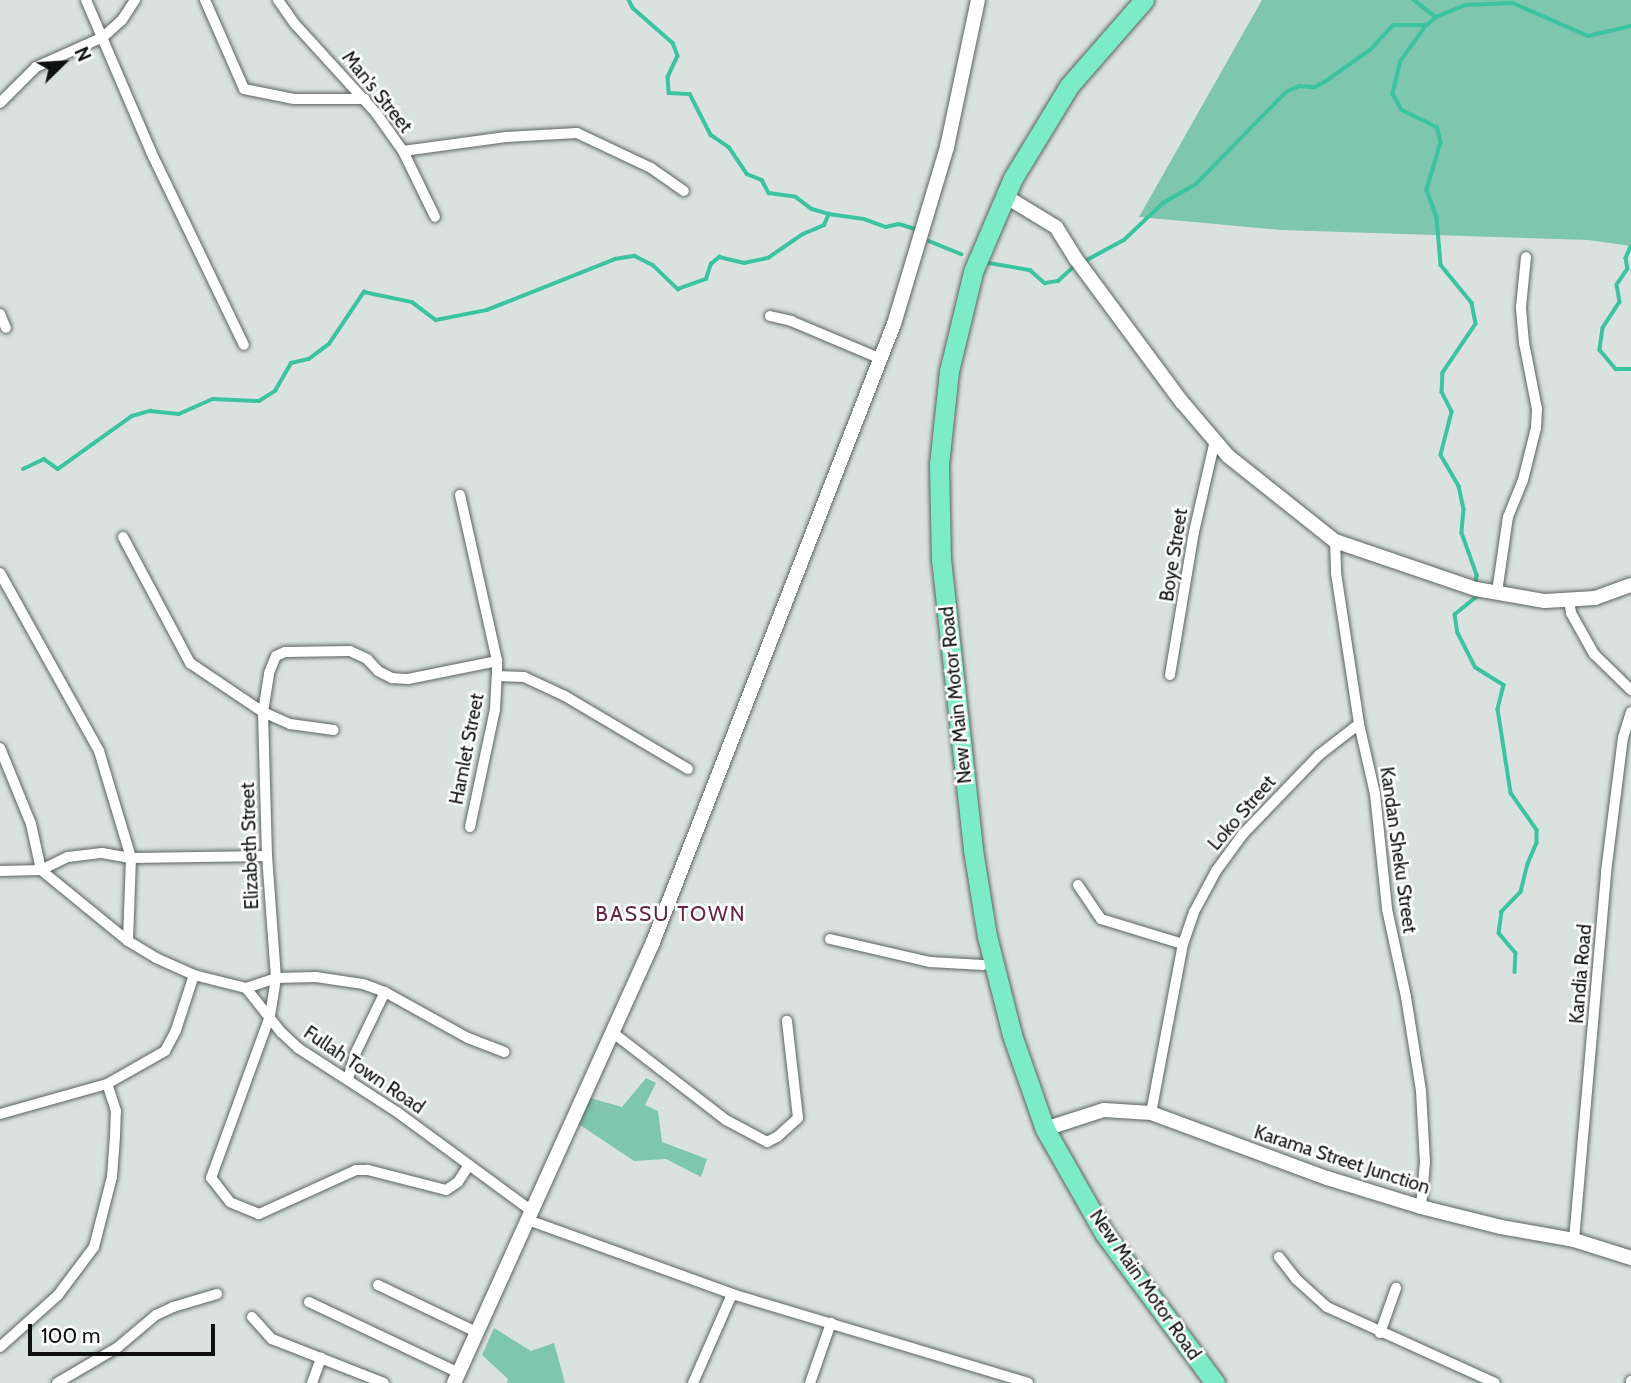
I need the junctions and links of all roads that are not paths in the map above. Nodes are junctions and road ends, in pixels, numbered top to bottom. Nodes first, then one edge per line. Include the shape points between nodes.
1 (86, 0) edge
2 (135, 0) edge
3 (205, 0) edge
4 (278, 0) edge
5 (978, 0) edge
6 (1128, 0) edge
7 (1144, 0) edge
8 (103, 37) junction
9 (365, 99) junction
10 (0, 103) edge
11 (403, 151) junction
12 (684, 191) dead end
13 (1005, 196) junction
14 (435, 217) dead end
15 (1526, 257) dead end
16 (0, 314) edge
17 (770, 316) dead end
18 (6, 328) dead end
19 (244, 345) dead end
20 (879, 358) junction
21 (1215, 440) junction
22 (460, 495) dead end
23 (123, 537) dead end
24 (1335, 541) junction
25 (0, 573) edge
26 (1631, 585) edge
27 (1497, 592) junction
28 (1569, 600) junction
29 (497, 660) junction
30 (1170, 675) dead end
31 (497, 676) junction
32 (1631, 690) edge
33 (262, 712) junction
34 (1631, 712) edge
35 (1359, 724) junction
36 (334, 730) dead end
37 (0, 748) edge
38 (688, 769) dead end
39 (470, 827) dead end
40 (267, 856) junction
41 (131, 858) junction
42 (41, 870) junction
43 (0, 871) edge
44 (1078, 885) dead end
45 (830, 939) dead end
46 (128, 941) junction
47 (1183, 944) junction
48 (983, 965) junction
49 (194, 975) junction
50 (276, 978) junction
51 (246, 988) junction
52 (385, 992) junction
53 (270, 1016) junction
54 (787, 1021) dead end
55 (612, 1032) junction
56 (504, 1052) dead end
57 (348, 1079) junction
58 (107, 1084) junction
59 (1151, 1113) junction
60 (0, 1114) edge
61 (1045, 1129) junction
62 (469, 1165) junction
63 (1421, 1207) junction
64 (530, 1216) junction
65 (1574, 1240) junction
66 (1279, 1257) dead end
67 (1631, 1258) edge
68 (378, 1285) dead end
69 (1396, 1288) dead end
70 (217, 1294) dead end
71 (732, 1294) junction
72 (309, 1302) dead end
73 (252, 1317) dead end
74 (831, 1323) junction
75 (476, 1332) junction
76 (1380, 1333) junction
77 (0, 1348) edge
78 (321, 1358) junction
79 (456, 1378) edge
80 (57, 1383) edge
81 (312, 1383) edge
82 (384, 1383) edge
83 (693, 1383) edge
84 (810, 1383) edge
85 (1028, 1383) edge
86 (1200, 1383) edge
87 (1215, 1383) edge
88 (1495, 1383) edge

1 - 8 street
2 - 8 street
3 - 9 street via 244,89 294,99
4 - 9 street, Man's Street
5 - 20 street via 947,147 894,324
6 - 48 highway, New Main Motor Road via 1060,79 1003,174 963,269 939,369 929,464 930,559 962,844
7 - 13 highway, New Main Motor Road via 1069,86
8 - 10 street via 41,64
8 - 19 street via 151,152
9 - 11 street, Man's Street
11 - 12 street via 577,133 651,168
11 - 14 street, Man's Street
13 - 21 street via 1056,227 1182,402
13 - 61 highway, New Main Motor Road via 973,272 949,371 939,465 941,559 972,842 988,936 1012,1035
15 - 27 street via 1521,307 1536,428 1508,517
16 - 18 street
17 - 20 street
20 - 55 street via 653,942
21 - 24 street via 1228,456
21 - 30 street, Boye Street
22 - 29 street, Hamlet Street
23 - 33 street via 190,663
24 - 27 street
24 - 35 street, Kandan Sheku Street
25 - 41 street via 99,751
26 - 28 street via 1595,598
27 - 28 street via 1545,601
28 - 32 street via 1571,613 1594,654
29 - 31 street, Hamlet Street
29 - 33 street, Elizabeth Street via 408,679 392,678 350,651 285,652 276,656 268,673
31 - 38 street via 524,677 565,696
31 - 39 street, Hamlet Street via 495,709
33 - 36 street via 290,724
33 - 40 street, Elizabeth Street
34 - 65 street, Kandia Road via 1623,738 1606,873
35 - 47 street, Loko Street via 1319,755 1243,834 1210,881
35 - 63 street, Kandan Sheku Street via 1375,794 1387,909 1421,1091 1425,1162
37 - 42 street via 31,824
40 - 41 street
40 - 50 street, Elizabeth Street
41 - 42 street via 102,853 68,857
41 - 46 street
42 - 43 street
42 - 46 street
44 - 47 street via 1101,919
45 - 48 street via 930,962
46 - 49 street
47 - 59 street, Loko Street
48 - 86 highway, New Main Motor Road via 1034,1134 1096,1239
49 - 51 street
49 - 58 street via 165,1051
50 - 51 street
50 - 52 street via 316,976
50 - 53 street, Elizabeth Street
51 - 53 street, Fullah Town Road
52 - 56 street via 468,1038
52 - 57 street
53 - 57 street, Fullah Town Road via 298,1048
53 - 62 street, Elizabeth Street via 229,1135 213,1167 211,1178 230,1202 259,1214 356,1170 446,1189 458,1182
54 - 55 street via 798,1118 778,1138 767,1142 726,1120
55 - 64 street
57 - 62 street, Fullah Town Road
58 - 60 street
58 - 77 street via 116,1111 116,1136 112,1177 94,1247 58,1295
59 - 61 street, Karama Street Junction via 1104,1110
59 - 63 street, Karama Street Junction via 1315,1174
61 - 87 highway, New Main Motor Road via 1104,1233
62 - 64 street, Fullah Town Road
63 - 65 street, Karama Street Junction
64 - 71 street, Fullah Town Road
64 - 75 street
65 - 67 street, Karama Street Junction
66 - 76 street via 1327,1307
68 - 75 street
69 - 76 street
70 - 80 street via 156,1315 118,1348
71 - 74 street, Fullah Town Road
71 - 83 street
72 - 79 street
73 - 78 street via 272,1339
74 - 84 street
74 - 85 street, Fullah Town Road
75 - 79 street
76 - 88 street
78 - 81 street
78 - 82 street

